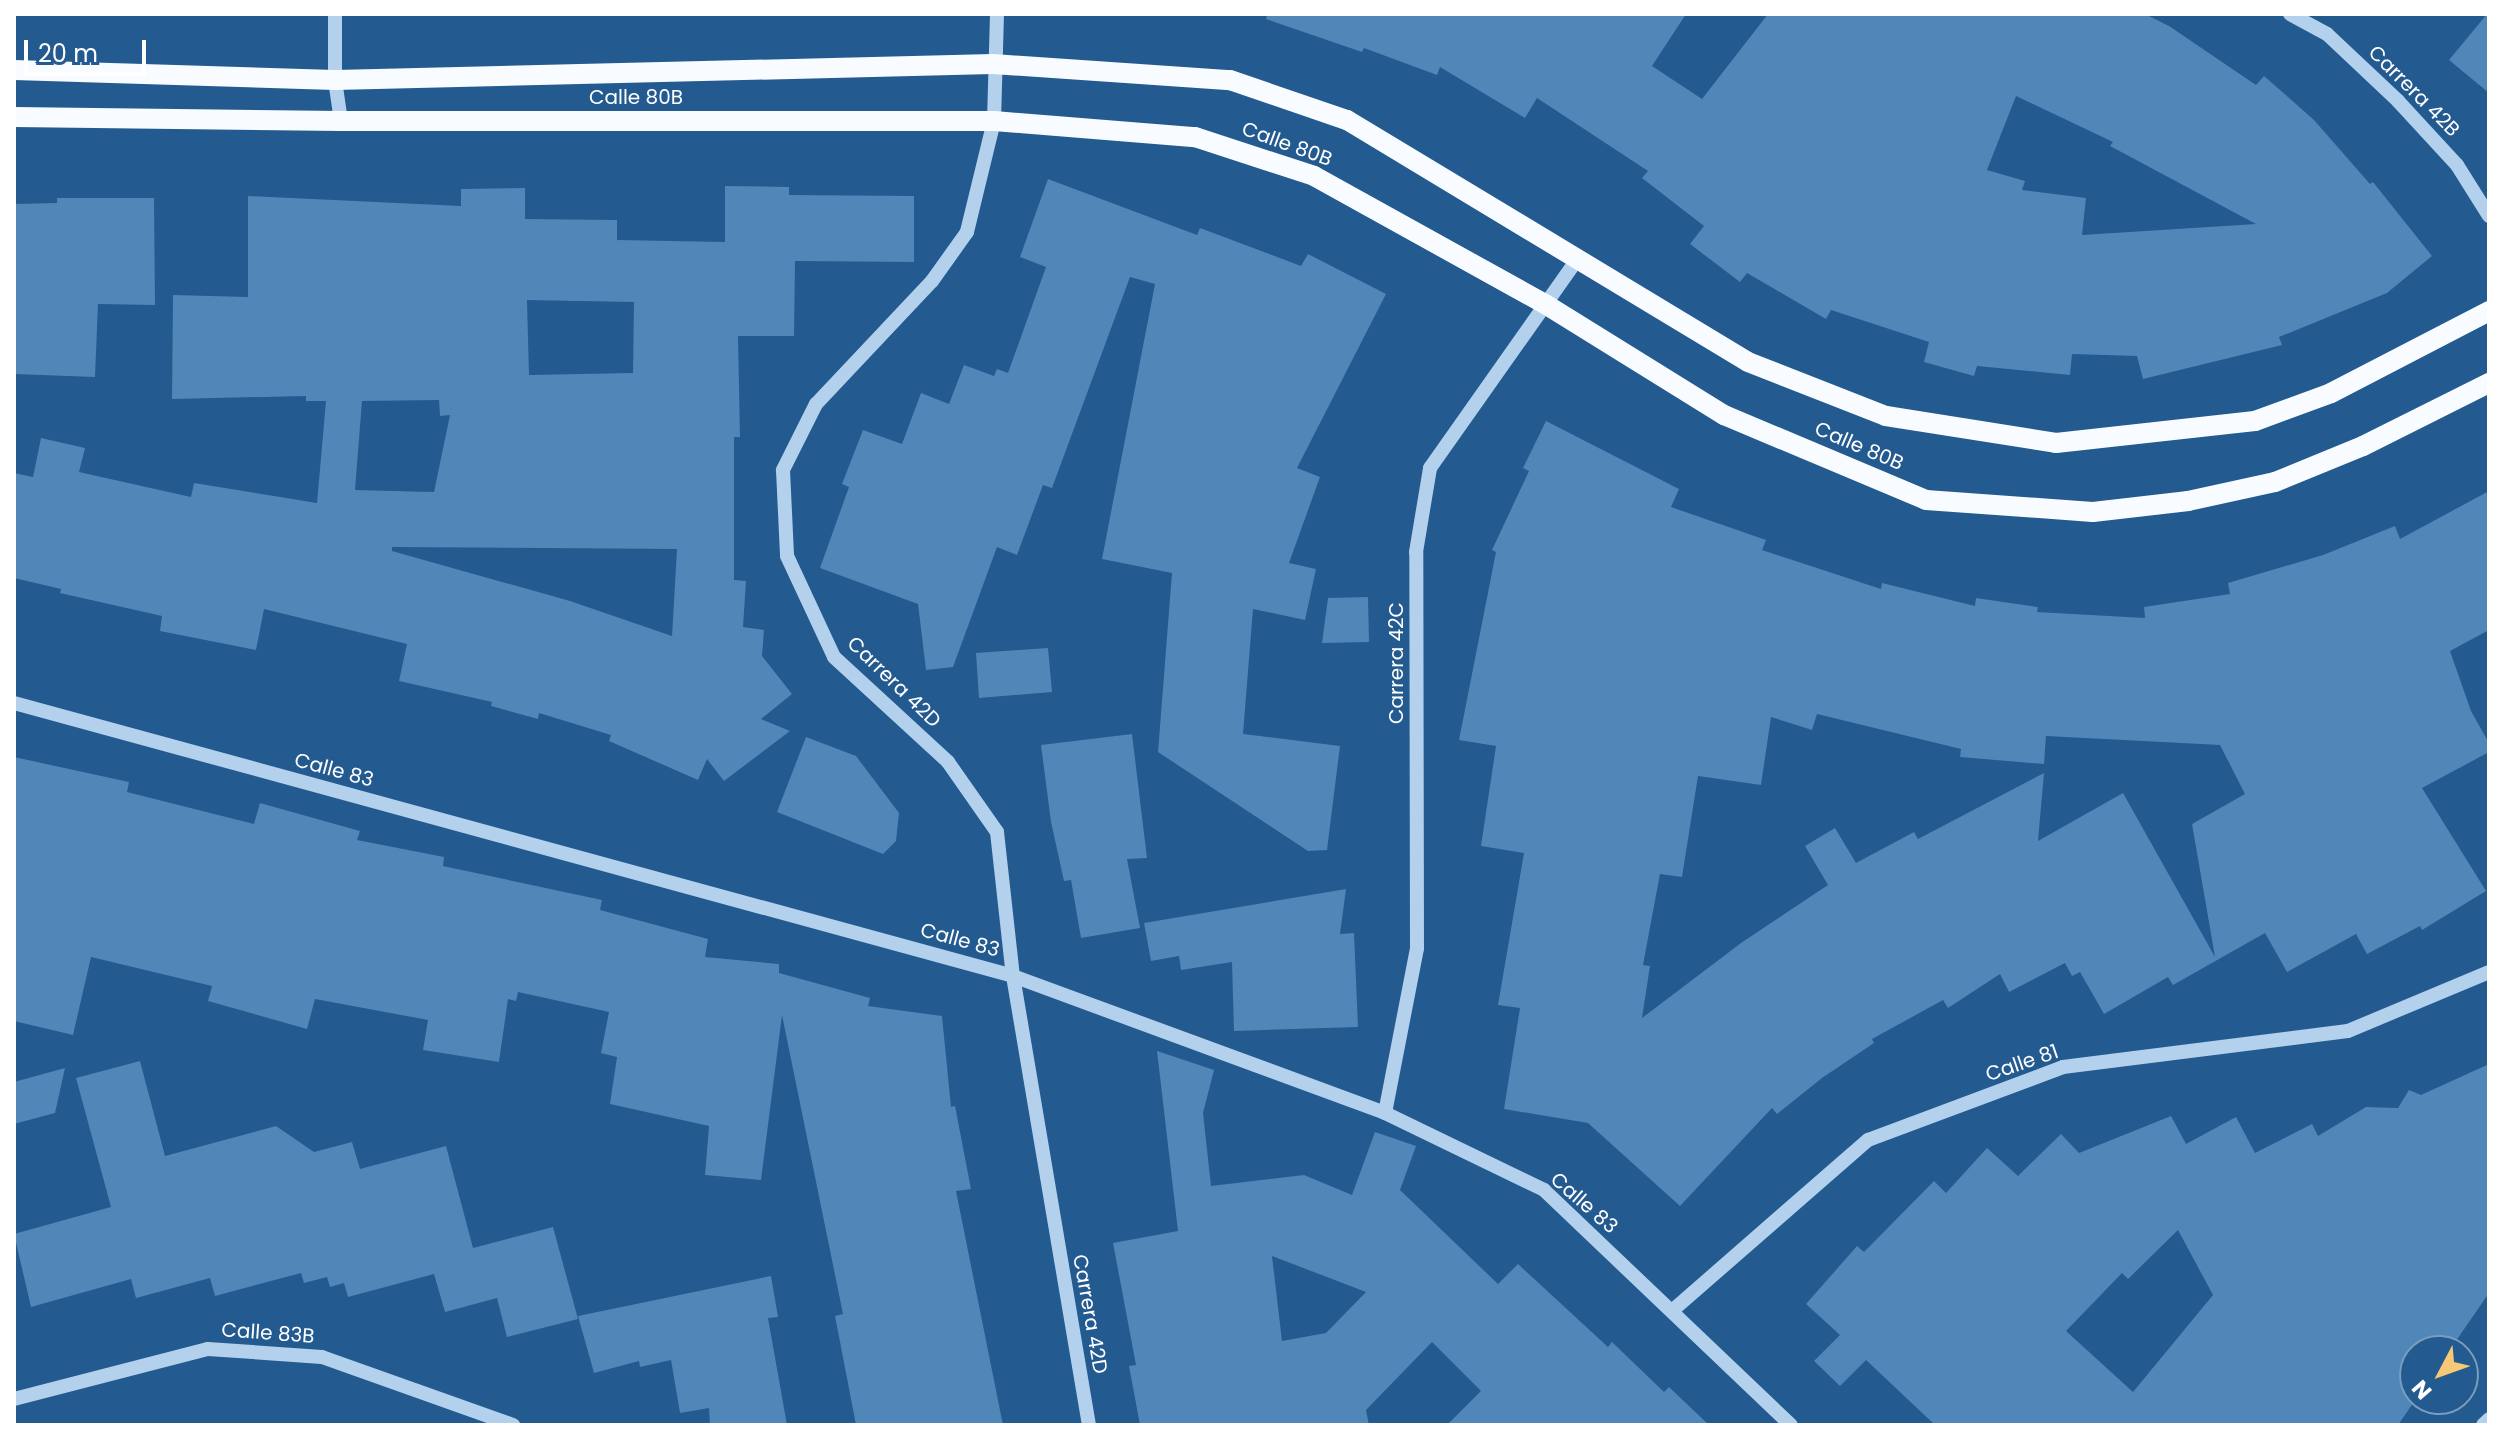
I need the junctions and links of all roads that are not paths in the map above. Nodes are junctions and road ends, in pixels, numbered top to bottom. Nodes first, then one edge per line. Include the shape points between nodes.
1 (335, 14) edge
2 (997, 14) edge
3 (2290, 14) edge
4 (993, 64) junction
5 (14, 70) edge
6 (335, 80) junction
7 (14, 117) edge
8 (341, 121) junction
9 (994, 121) junction
10 (2489, 216) edge
11 (1579, 257) junction
12 (1545, 304) junction
13 (2489, 311) edge
14 (2489, 383) edge
15 (14, 703) edge
16 (2489, 972) edge
17 (1013, 976) junction
18 (1385, 1113) junction
19 (1673, 1310) junction
20 (14, 1399) edge
21 (2489, 1419) edge
22 (513, 1425) edge
23 (1089, 1425) edge
24 (1791, 1425) edge
25 (2483, 1425) edge

1 - 6 street
2 - 4 street, Carrera 42D
3 - 10 street, Carrera 42B via 2327,34 2398,101 2457,165
4 - 6 main road, Calle 80B
4 - 9 street, Carrera 42D
4 - 11 main road, Calle 80B via 1230,80 1347,120
5 - 6 main road, Calle 80B
6 - 8 street
7 - 8 main road, Calle 80B
8 - 9 main road, Calle 80B
9 - 12 main road, Calle 80B via 1195,137 1314,176
9 - 17 street, Carrera 42D via 967,232 932,281 816,404 783,470 787,556 834,657 948,762 997,832
11 - 12 street, Carrera 42C
11 - 13 main road, Calle 80B via 1748,362 1886,416 2056,443 2255,421 2331,393
12 - 14 main road, Calle 80B via 1724,415 1926,500 2093,512 2188,501 2275,482 2363,446
12 - 18 street, Carrera 42C via 1430,468 1416,552 1417,948
15 - 17 street, Calle 83
16 - 19 street, Calle 81 via 2348,1031 2063,1067 1868,1140
17 - 18 street, Calle 83
17 - 23 street, Carrera 42D
18 - 19 street, Calle 83 via 1544,1190
19 - 24 street, Calle 83
20 - 22 street, Calle 83B via 208,1349 322,1357
21 - 25 street

